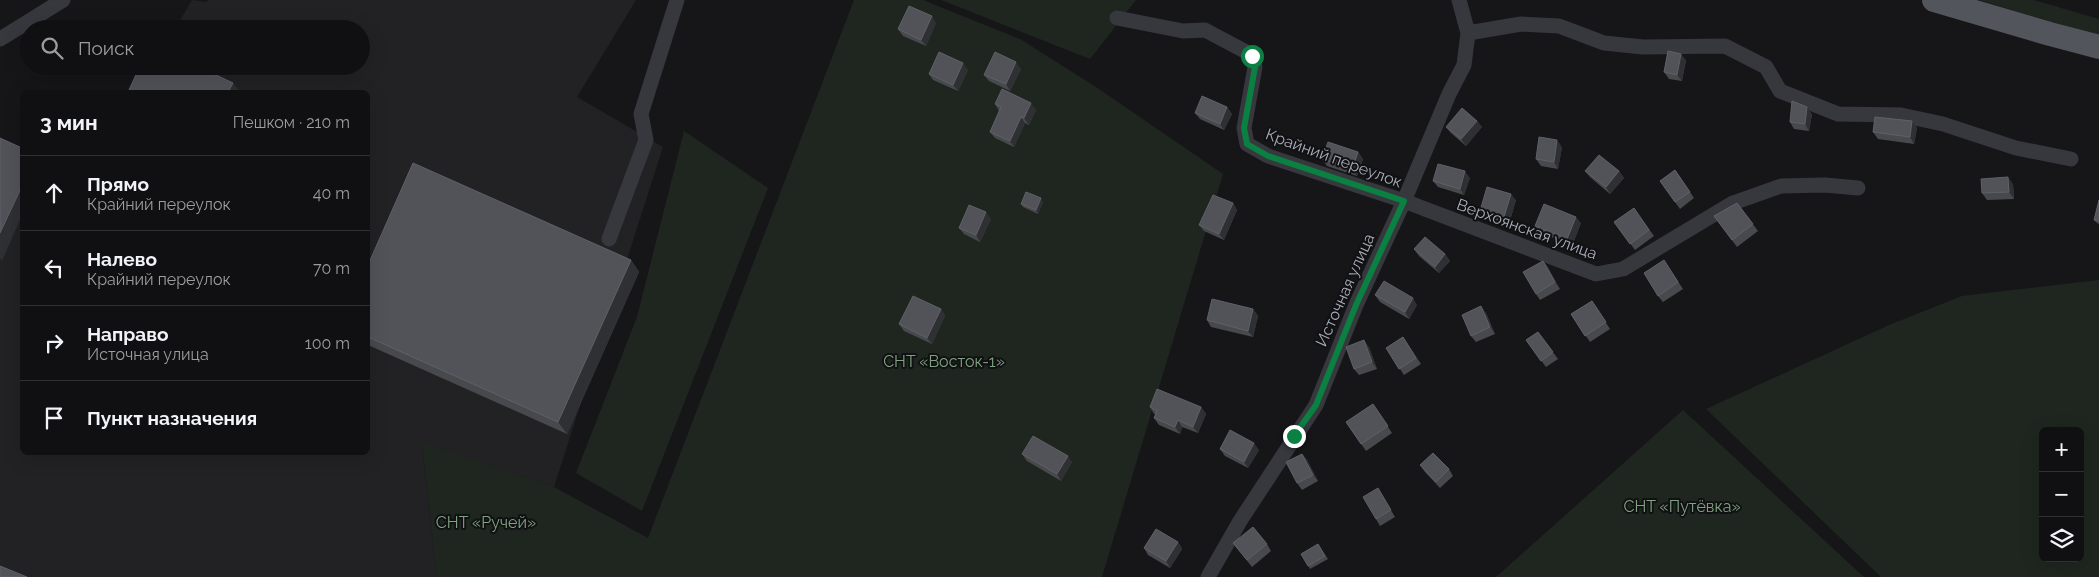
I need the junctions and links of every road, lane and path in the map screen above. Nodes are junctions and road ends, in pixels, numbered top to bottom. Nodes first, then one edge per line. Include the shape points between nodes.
1 (63, 0) edge
2 (677, 0) edge
3 (1459, 0) edge
4 (1934, 0) edge
5 (1117, 18) dead end
6 (31, 20) edge
7 (20, 27) edge
8 (1468, 33) junction
9 (0, 39) edge
10 (2099, 47) edge
11 (2072, 159) dead end
12 (1858, 188) dead end
13 (1404, 201) junction
14 (609, 239) dead end
15 (1208, 577) edge

1 - 6 street
2 - 14 street via 641,114 646,140
3 - 8 street, Источная улица
4 - 10 main road
5 - 13 street, Крайний переулок via 1183,31 1205,30 1252,56 1255,67 1244,128 1247,144 1268,156
7 - 9 street
8 - 11 street via 1521,24 1559,26 1604,43 1643,47 1724,46 1766,67 1780,91 1838,114 1918,118 2016,148
8 - 13 street, Источная улица via 1464,66
12 - 13 street, Верхоянская улица via 1781,186 1733,203 1623,269 1596,274
13 - 15 street, Источная улица via 1356,305 1316,405 1240,521

